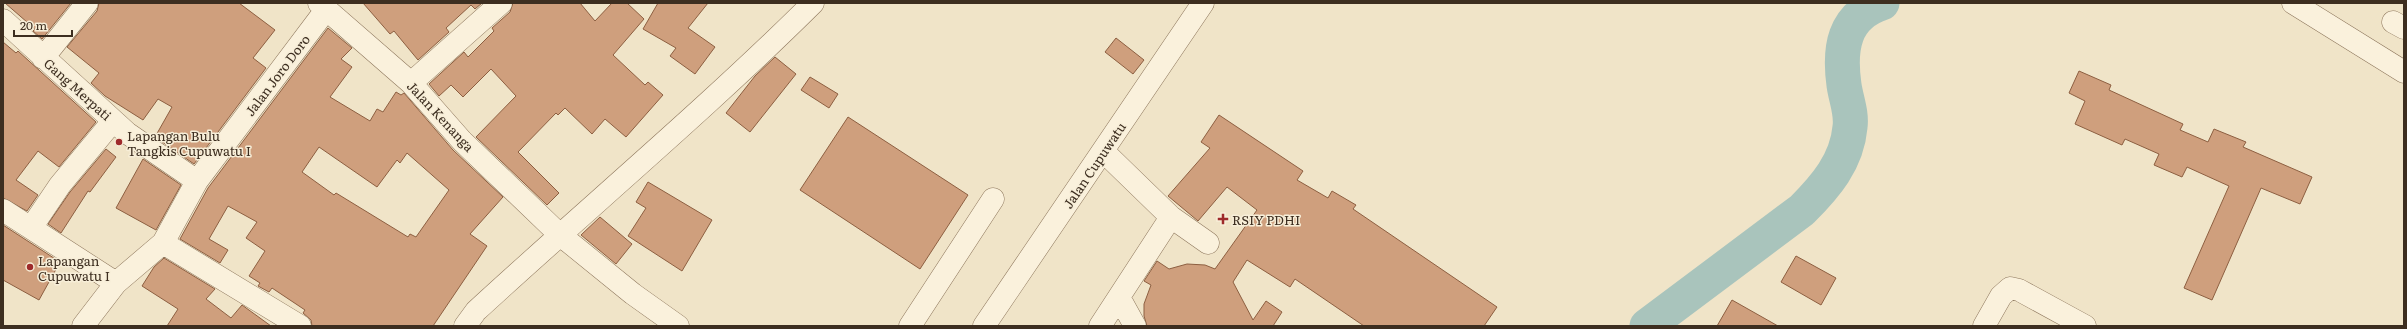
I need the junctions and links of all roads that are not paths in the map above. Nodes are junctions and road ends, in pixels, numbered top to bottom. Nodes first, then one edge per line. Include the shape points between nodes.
1 (87, 3) edge
2 (501, 3) edge
3 (813, 3) edge
4 (1203, 3) edge
5 (2293, 3) edge
6 (322, 7) edge
7 (4, 24) edge
8 (43, 58) junction
9 (2404, 72) edge
10 (411, 83) junction
11 (114, 121) junction
12 (1103, 151) junction
13 (197, 181) junction
14 (993, 199) dead end
15 (3, 210) edge
16 (1171, 217) junction
17 (31, 228) junction
18 (559, 234) junction
19 (163, 243) junction
20 (1208, 243) dead end
21 (116, 283) junction
22 (1119, 297) junction
23 (83, 326) edge
24 (300, 326) edge
25 (465, 326) edge
26 (678, 326) edge
27 (910, 326) edge
28 (984, 326) edge
29 (1100, 326) edge
30 (1135, 326) edge
31 (1984, 326) edge
32 (2085, 326) edge

1 - 8 street
2 - 10 street
3 - 18 street via 759,56
4 - 12 street, Jalan Cupuwatu
5 - 9 street
6 - 10 street, Jalan Kenanga
6 - 13 street, Jalan Joro Doro
7 - 8 street, Gang Merpati
8 - 11 street, Gang Merpati
10 - 18 street, Jalan Kenanga via 462,141
11 - 13 street, Gang Merpati
11 - 17 street via 60,185
12 - 16 street
12 - 28 street, Jalan Cupuwatu
13 - 19 street, Jalan Joro Doro
14 - 27 street
15 - 17 street
16 - 20 street
16 - 22 street
17 - 21 street
18 - 25 street via 476,311
18 - 26 street, Jalan Kenanga via 633,294
19 - 21 street, Jalan Joro Doro
19 - 24 street
21 - 23 street, Jalan Joro Doro
22 - 29 street
22 - 30 street
31 - 32 street via 2001,296 2010,288 2019,290

